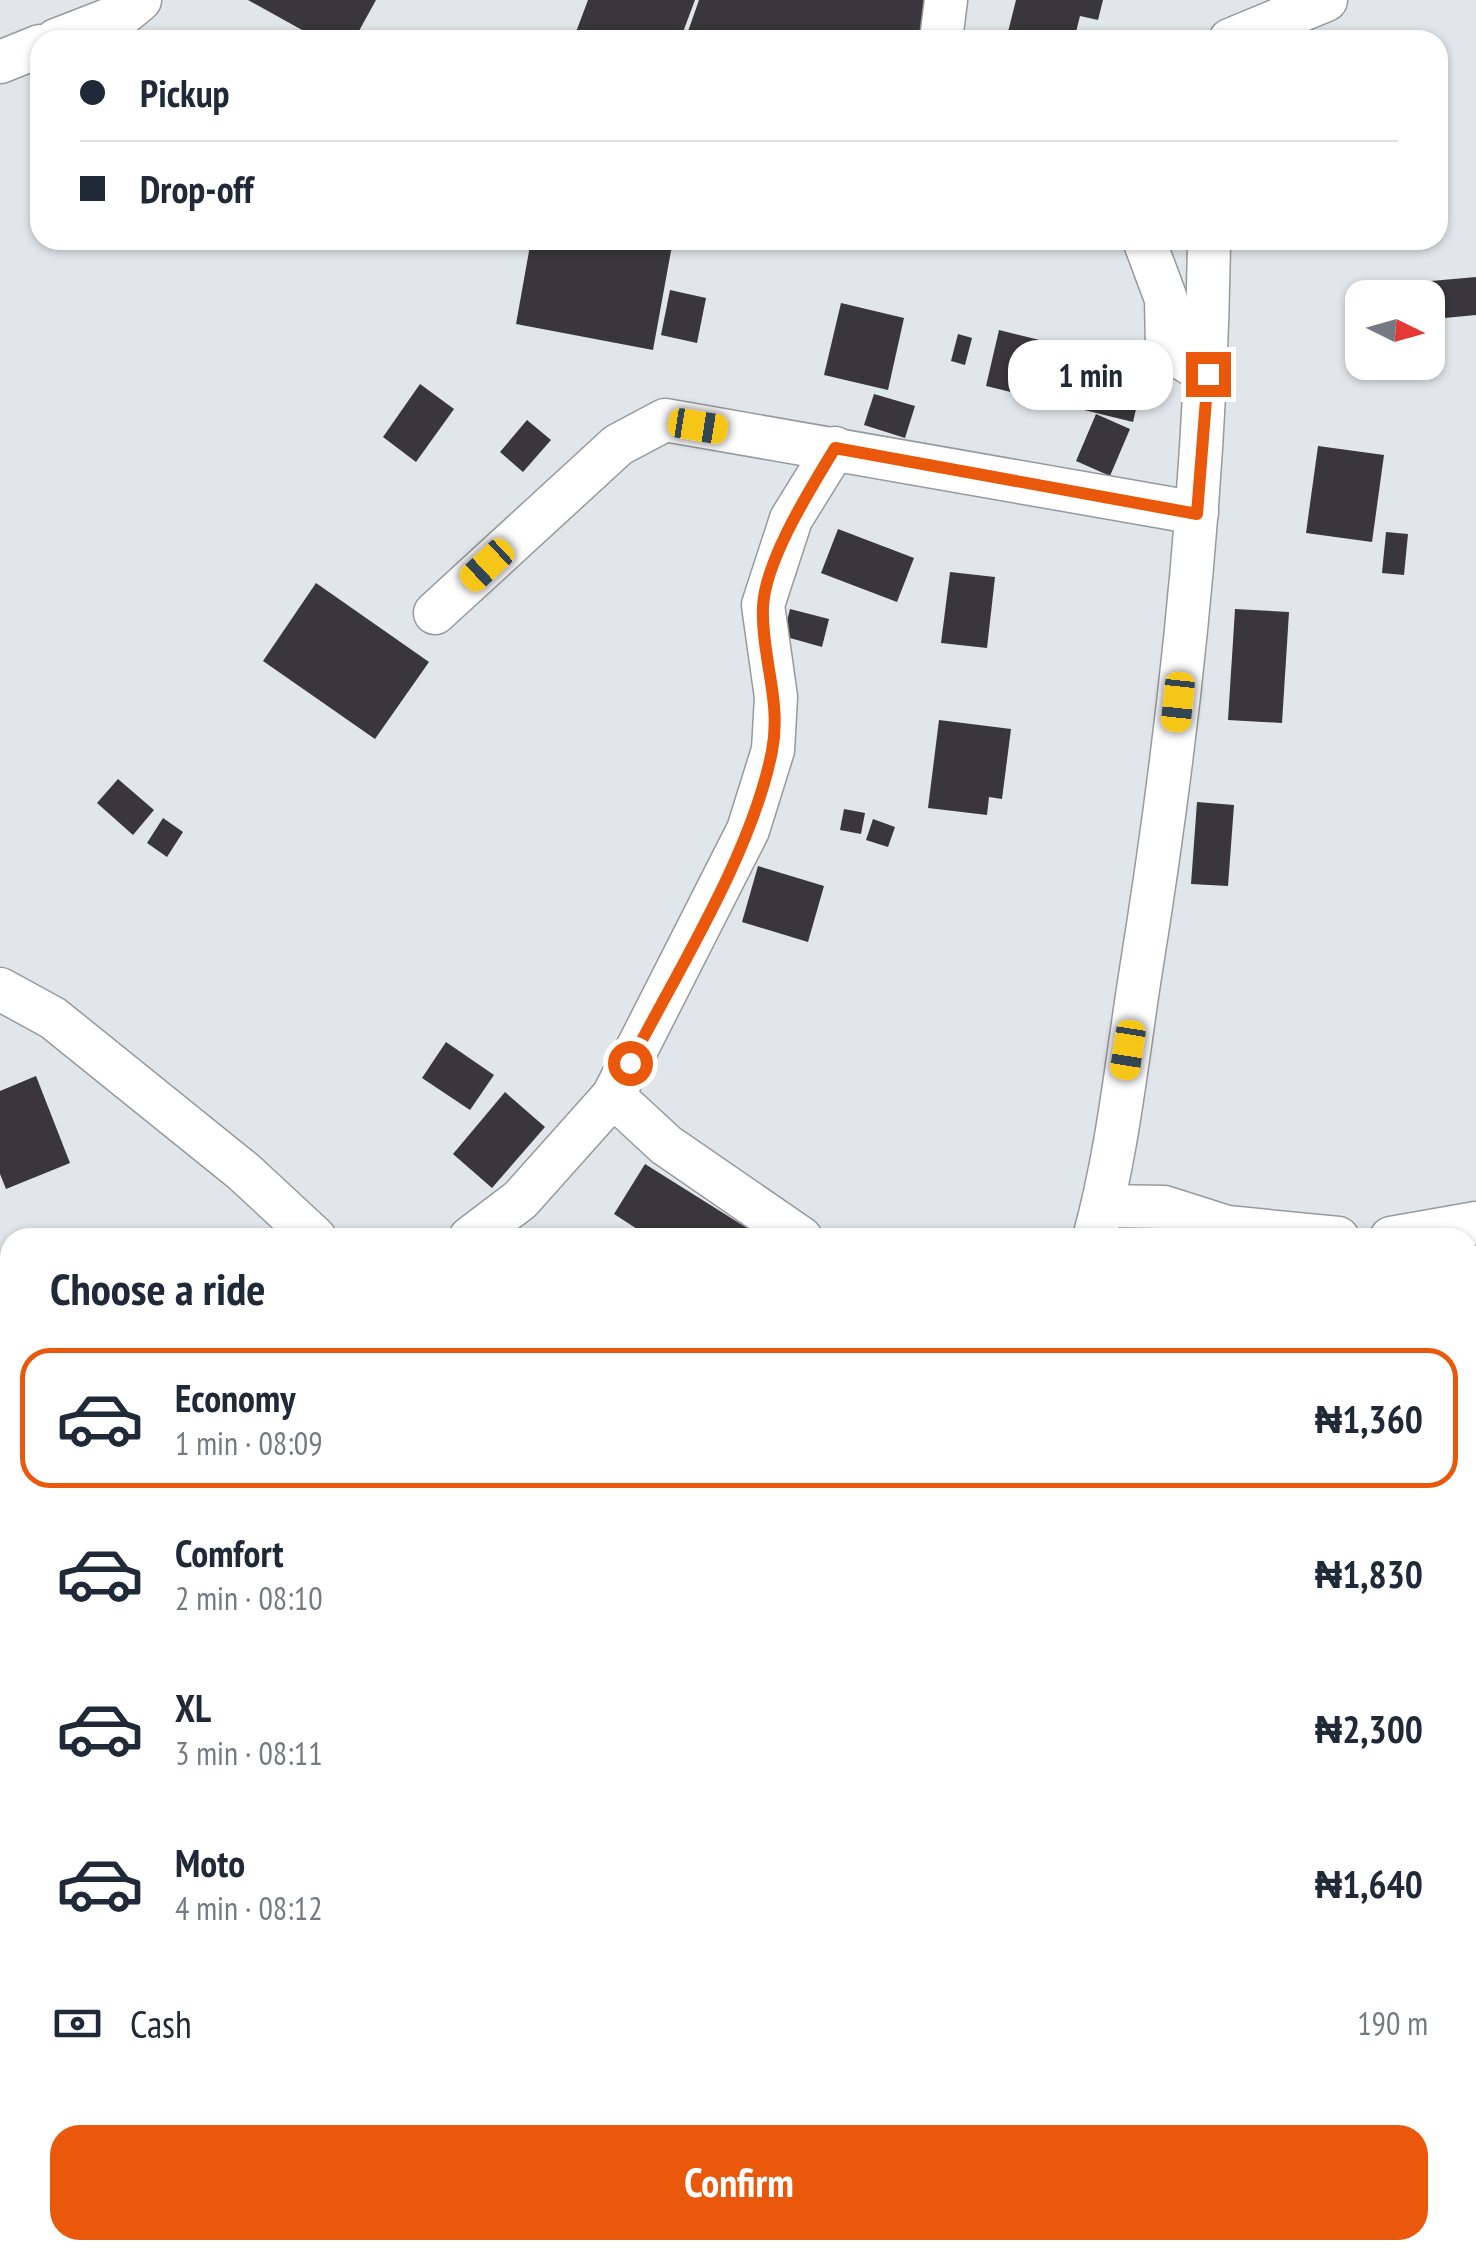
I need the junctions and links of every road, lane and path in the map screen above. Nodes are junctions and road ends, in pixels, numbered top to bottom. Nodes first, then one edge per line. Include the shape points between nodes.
1 (140, 0) edge
2 (946, 0) edge
3 (1326, 0) edge
4 (82, 30) edge
5 (942, 30) edge
6 (1254, 30) edge
7 (30, 50) edge
8 (0, 62) edge
9 (1148, 250) edge
10 (1209, 250) edge
11 (1208, 374) junction
12 (835, 448) junction
13 (1197, 514) junction
14 (435, 612) dead end
15 (0, 989) edge
16 (614, 1096) junction
17 (1098, 1222) edge
18 (1476, 1223) edge
19 (303, 1228) edge
20 (484, 1228) edge
21 (786, 1228) edge
22 (1237, 1228) edge
23 (1448, 1228) edge

1 - 4 street
2 - 5 street
3 - 6 street
7 - 8 street
9 - 11 street via 1166,299 1167,349
10 - 11 street
11 - 13 street
12 - 13 street
12 - 14 street via 664,420 618,445
12 - 16 street via 792,519 763,606 776,698 774,733 748,830
13 - 17 street via 1166,815
15 - 19 street via 53,1018
16 - 20 street via 520,1200
16 - 21 street via 666,1145
17 - 22 street via 1164,1207
18 - 23 street

